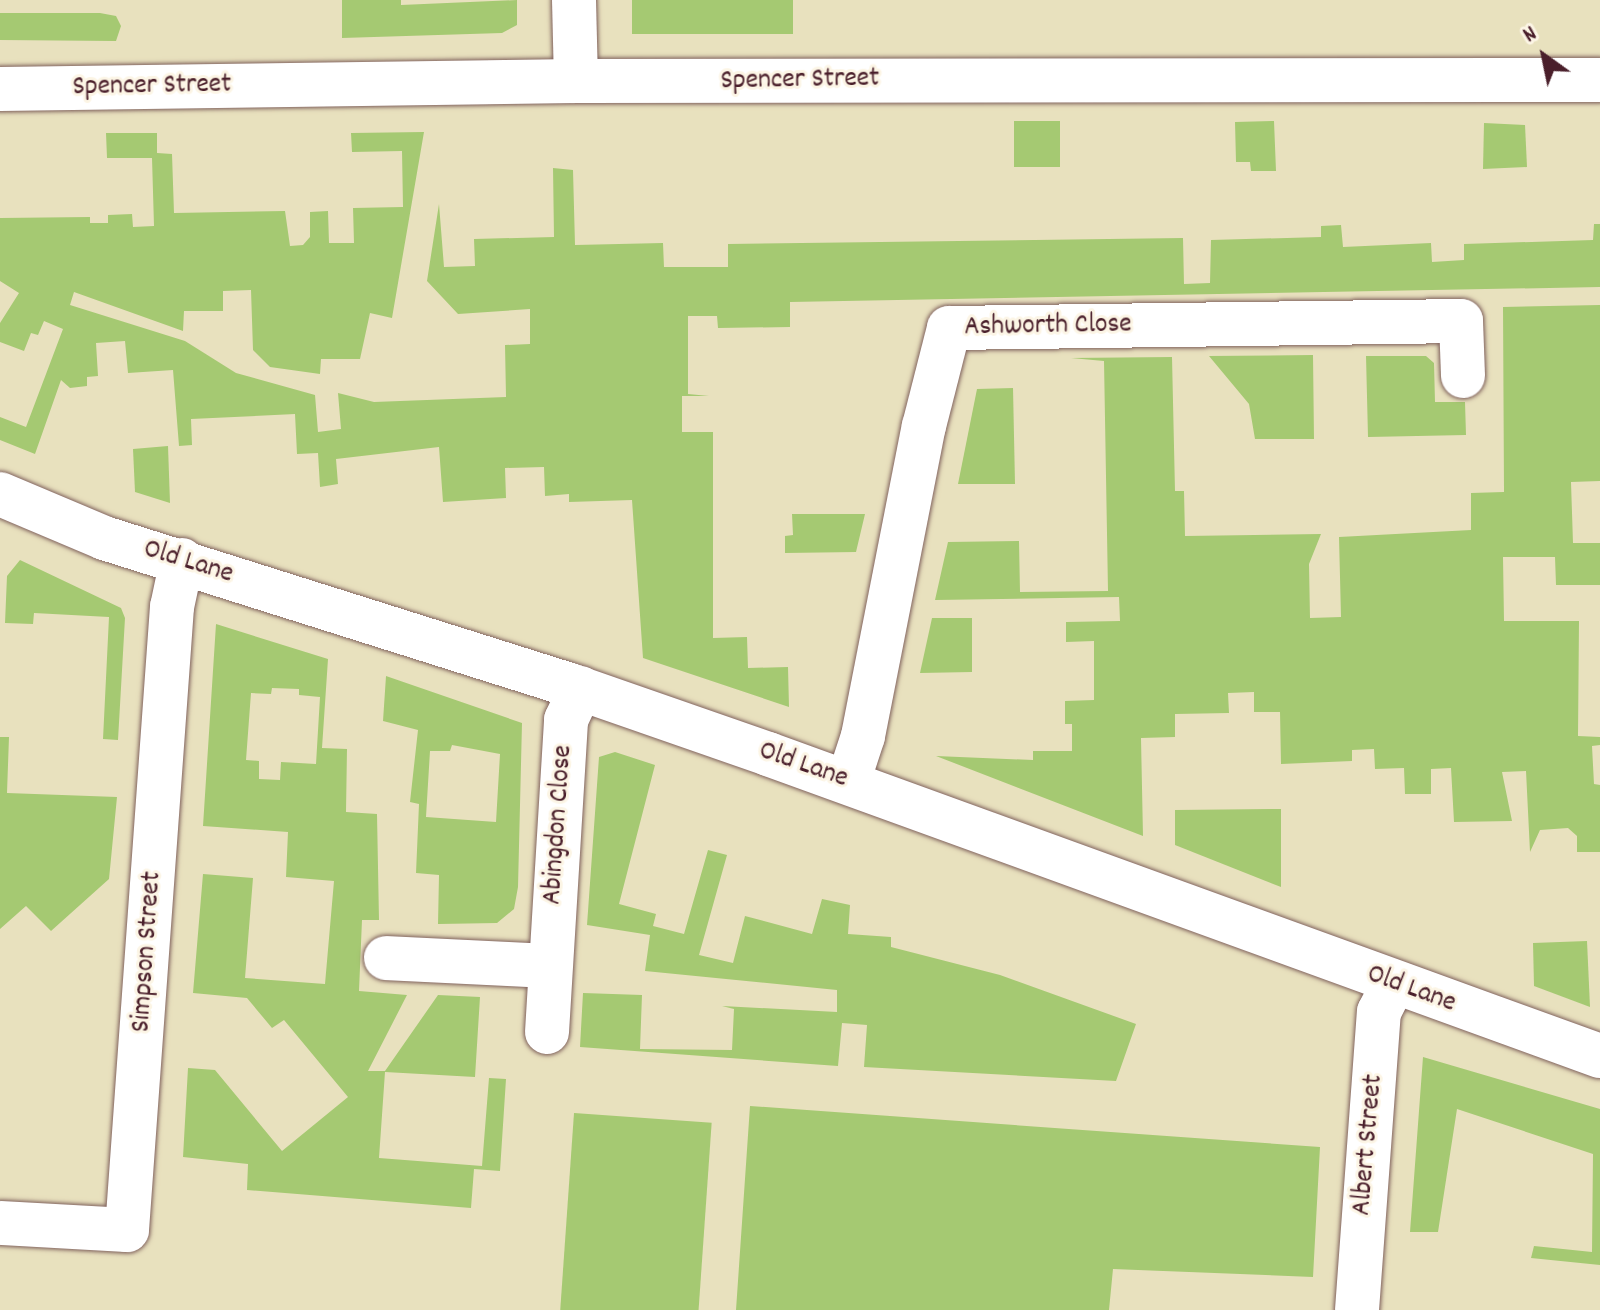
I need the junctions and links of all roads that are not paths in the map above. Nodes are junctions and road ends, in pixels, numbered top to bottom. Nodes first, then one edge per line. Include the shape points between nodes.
1 (574, 0) edge
2 (1600, 80) edge
3 (576, 81) junction
4 (0, 89) edge
5 (1463, 376) dead end
6 (0, 494) edge
7 (182, 560) junction
8 (581, 688) junction
9 (848, 782) junction
10 (386, 958) dead end
11 (548, 966) junction
12 (1393, 984) junction
13 (547, 1032) dead end
14 (1600, 1056) edge
15 (7, 1224) edge
16 (1357, 1310) edge

1 - 3 street
2 - 3 street, Spencer Street
3 - 4 street, Spencer Street
5 - 9 street, Ashworth Close via 1461,321 949,328 924,426 863,736
6 - 7 street, Old Lane via 104,538
7 - 8 street, Old Lane
7 - 15 street, Simpson Street via 172,607 127,1230
8 - 9 street, Old Lane
8 - 11 street, Abingdon Close via 566,720
9 - 12 street, Old Lane
10 - 11 street
11 - 13 street, Abingdon Close
12 - 14 street, Old Lane
12 - 16 street, Albert Street via 1379,1012

